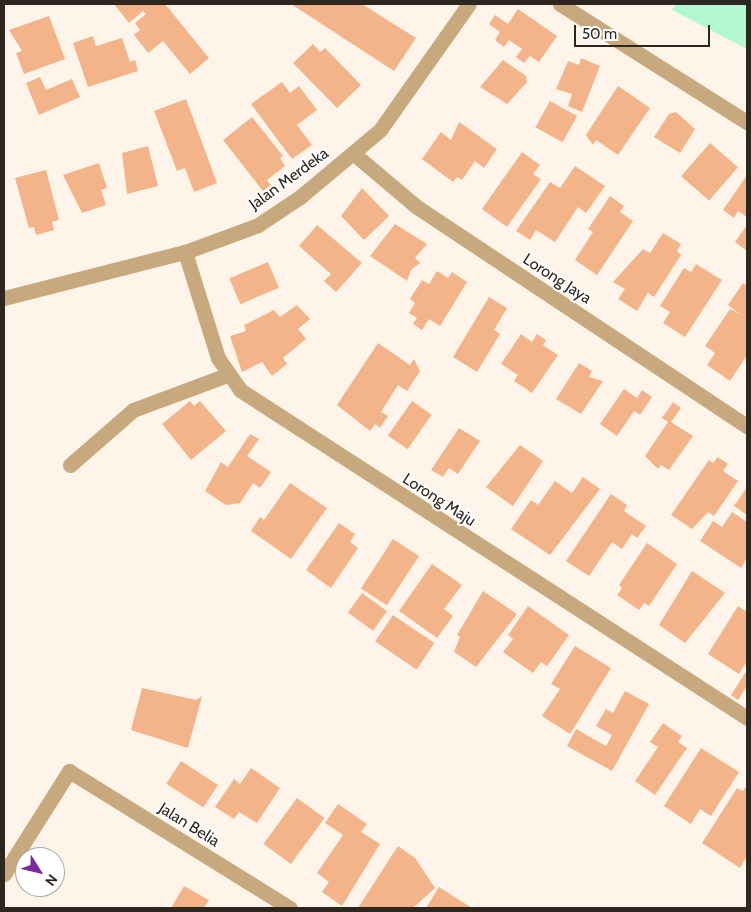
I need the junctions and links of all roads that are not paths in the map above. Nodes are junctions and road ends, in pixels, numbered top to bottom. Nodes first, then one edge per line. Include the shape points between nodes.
1 (469, 4) edge
2 (560, 4) edge
3 (747, 122) edge
4 (353, 153) junction
5 (186, 252) junction
6 (4, 298) edge
7 (227, 375) junction
8 (747, 426) edge
9 (70, 466) dead end
10 (747, 718) edge
11 (4, 874) edge
12 (290, 908) edge

1 - 4 street, Jalan Merdeka via 404,101
2 - 3 street
4 - 5 street, Jalan Merdeka via 258,225
4 - 8 street, Lorong Jaya via 417,208
5 - 6 street, Jalan Merdeka
5 - 7 street, Lorong Maju
7 - 9 street via 133,410
7 - 10 street, Lorong Maju via 262,407
11 - 12 street, Jalan Belia via 69,771

